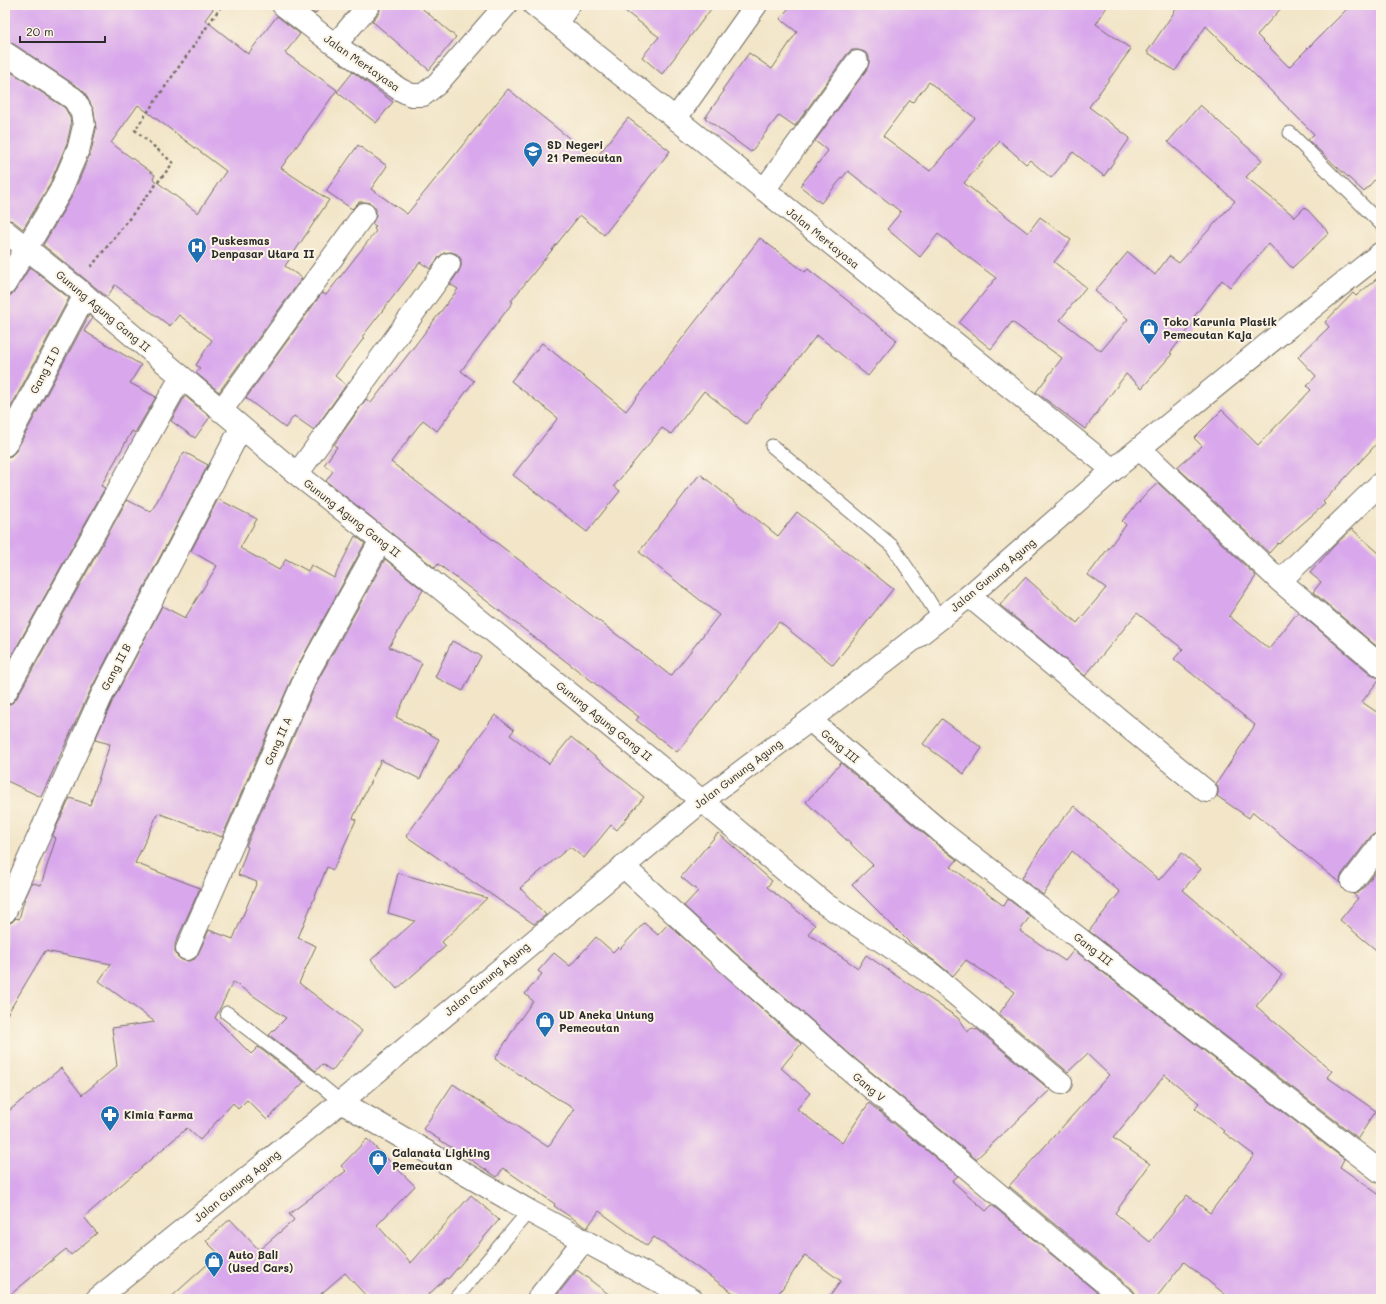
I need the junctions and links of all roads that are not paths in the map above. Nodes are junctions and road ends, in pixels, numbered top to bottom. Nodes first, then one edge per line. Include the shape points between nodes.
1 (283, 5) edge
2 (369, 5) edge
3 (506, 5) edge
4 (534, 5) edge
5 (569, 5) edge
6 (756, 5) edge
7 (557, 23) junction
8 (335, 45) junction
9 (5, 53) edge
10 (857, 62) dead end
11 (676, 118) junction
12 (1290, 133) dead end
13 (764, 190) junction
14 (364, 214) dead end
15 (1381, 224) edge
16 (5, 231) edge
17 (26, 248) junction
18 (1381, 253) edge
19 (449, 264) dead end
20 (5, 284) edge
21 (80, 291) junction
22 (181, 377) junction
23 (221, 411) junction
24 (241, 428) junction
25 (5, 445) edge
26 (772, 446) dead end
27 (1140, 449) junction
28 (1113, 470) junction
29 (297, 474) junction
30 (1381, 483) edge
31 (381, 540) junction
32 (1280, 582) junction
33 (969, 596) junction
34 (940, 620) junction
35 (1381, 666) edge
36 (5, 693) edge
37 (810, 720) junction
38 (1206, 791) dead end
39 (702, 800) junction
40 (1381, 844) edge
41 (622, 866) junction
42 (1352, 882) dead end
43 (5, 912) edge
44 (187, 949) dead end
45 (227, 1013) dead end
46 (1061, 1083) dead end
47 (341, 1102) junction
48 (1381, 1172) edge
49 (529, 1211) junction
50 (584, 1240) junction
51 (97, 1299) edge
52 (455, 1299) edge
53 (538, 1299) edge
54 (692, 1299) edge
55 (1124, 1299) edge

1 - 8 street, Jalan Mertayasa
2 - 8 street
3 - 8 street, Jalan Mertayasa via 437,84 423,95 411,95 399,89
4 - 7 street, Jalan Mertayasa
5 - 7 street
6 - 11 street
7 - 11 street, Jalan Mertayasa
9 - 17 street via 74,100 82,113 84,126 79,147 60,192
10 - 13 street
11 - 13 street, Jalan Mertayasa
12 - 15 lane
13 - 28 street, Jalan Mertayasa
14 - 23 street
16 - 17 street, Gunung Agung Gang II
17 - 20 street
17 - 21 street, Gunung Agung Gang II
18 - 27 street, Jalan Gunung Agung
19 - 29 street
21 - 22 street, Gunung Agung Gang II
21 - 25 street, Gang II D
22 - 23 street, Gunung Agung Gang II
22 - 36 street
23 - 24 street, Gunung Agung Gang II
24 - 29 street, Gunung Agung Gang II
24 - 43 street, Gang II B via 101,697
26 - 34 lane via 892,546
27 - 28 street, Jalan Gunung Agung
27 - 32 street
28 - 33 street, Jalan Gunung Agung
29 - 31 street, Gunung Agung Gang II
30 - 32 street
31 - 39 street, Gunung Agung Gang II
31 - 44 street, Gang II A via 307,674
32 - 35 street
33 - 34 street, Jalan Gunung Agung
33 - 38 street
34 - 37 street, Jalan Gunung Agung
37 - 39 street, Jalan Gunung Agung
37 - 48 street, Gang III via 940,831
39 - 41 street, Jalan Gunung Agung
39 - 46 street, Gunung Agung Gang II via 825,904 929,972
40 - 42 street
41 - 47 street, Jalan Gunung Agung
41 - 55 street, Gang V via 844,1065
45 - 47 lane
47 - 49 street
47 - 51 street, Jalan Gunung Agung
49 - 50 street
49 - 52 lane
50 - 53 street
50 - 54 street

